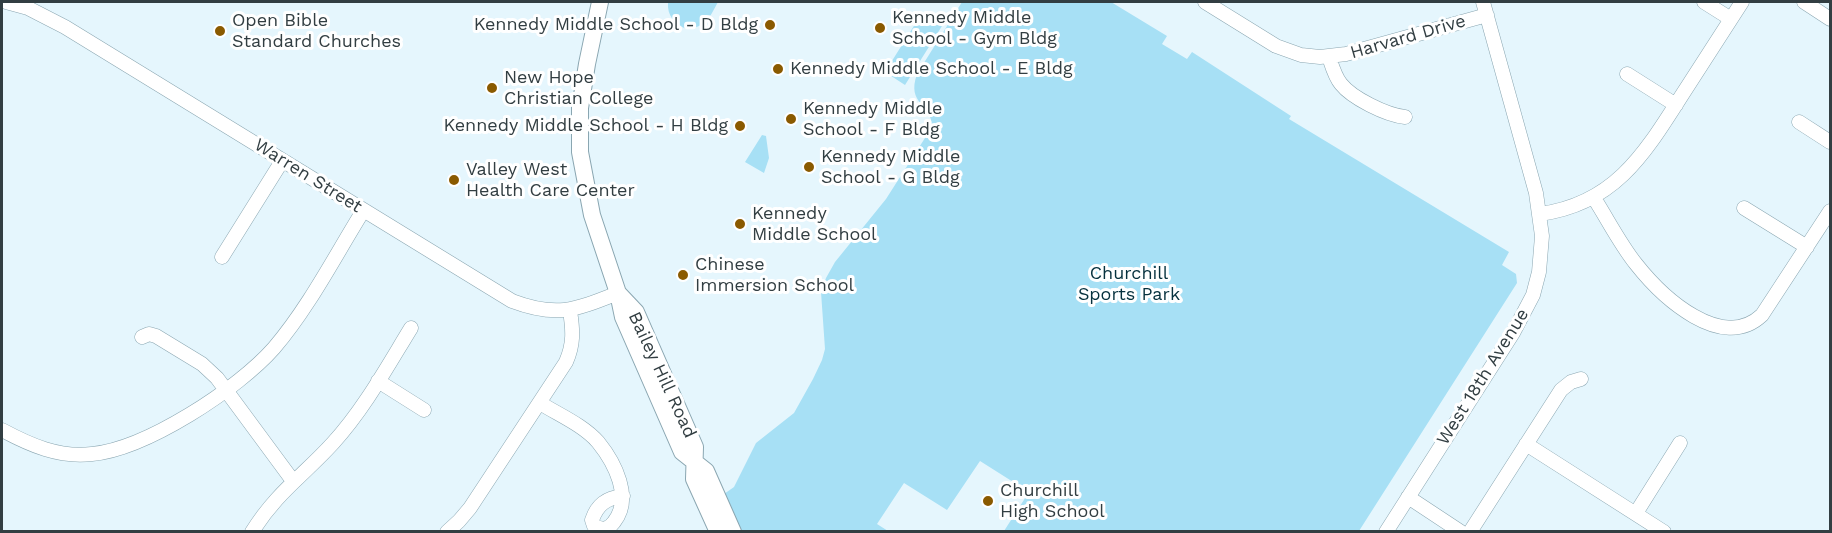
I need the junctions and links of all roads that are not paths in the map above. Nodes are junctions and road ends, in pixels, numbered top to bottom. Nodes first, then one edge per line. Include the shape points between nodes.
1 (6, 2) edge
2 (600, 2) edge
3 (1205, 2) edge
4 (1704, 2) edge
5 (1742, 2) edge
6 (1804, 2) edge
7 (1485, 8) edge
8 (1830, 18) edge
9 (1731, 19) junction
10 (1329, 57) junction
11 (1627, 74) dead end
12 (1676, 105) junction
13 (1404, 117) dead end
14 (1799, 122) dead end
15 (1830, 142) edge
16 (282, 161) junction
17 (1594, 198) junction
18 (1744, 208) dead end
19 (363, 211) junction
20 (1830, 211) edge
21 (1540, 214) junction
22 (1807, 247) junction
23 (222, 257) dead end
24 (618, 293) junction
25 (570, 311) junction
26 (411, 328) dead end
27 (142, 336) dead end
28 (1581, 379) dead end
29 (378, 381) junction
30 (226, 391) junction
31 (540, 404) junction
32 (424, 410) dead end
33 (2, 430) edge
34 (1680, 443) dead end
35 (1526, 444) junction
36 (694, 462) junction
37 (293, 481) junction
38 (623, 496) dead end
39 (1408, 497) junction
40 (1636, 513) junction
41 (252, 531) edge
42 (447, 531) edge
43 (718, 531) edge
44 (733, 531) edge
45 (1386, 531) edge
46 (1461, 531) edge
47 (1470, 531) edge
48 (1664, 531) edge

1 - 16 street, Warren Street via 28,8 65,27
2 - 24 main road, Bailey Hill Road via 580,108 580,153 592,215
3 - 10 street, Harvard Drive via 1276,46 1301,55
4 - 9 street
5 - 9 street
6 - 8 street
7 - 10 street, Harvard Drive
7 - 21 street, West 18th Avenue
9 - 12 street
10 - 13 street, Harvard Drive via 1338,80 1347,90 1384,113
11 - 12 street
12 - 17 street via 1639,160
14 - 15 street
16 - 19 street, Warren Street
16 - 23 street
17 - 21 street via 1569,209
17 - 22 street via 1629,254 1654,284 1686,310 1717,327 1740,328 1756,321 1768,309
18 - 22 street
19 - 25 street, Warren Street via 512,301 541,310
19 - 30 street via 292,324 256,366
20 - 22 street
21 - 39 street, West 18th Avenue via 1539,272 1525,312
24 - 25 street, Warren Street
24 - 36 main road, Bailey Hill Road via 636,312 695,447
25 - 31 street via 572,350
26 - 29 street
27 - 30 street via 156,336 202,364
28 - 35 street via 1561,390
29 - 32 street
29 - 37 street via 333,444
30 - 33 street via 187,416 114,451 68,454 42,449
30 - 37 street
31 - 38 street via 597,442 611,463
31 - 42 street via 470,508
34 - 40 street
35 - 40 street
35 - 47 street
36 - 43 main road, Bailey Hill Road via 694,479
36 - 44 main road, Bailey Hill Road via 706,471
37 - 41 street
39 - 45 street, West 18th Avenue
39 - 46 street
40 - 48 street

